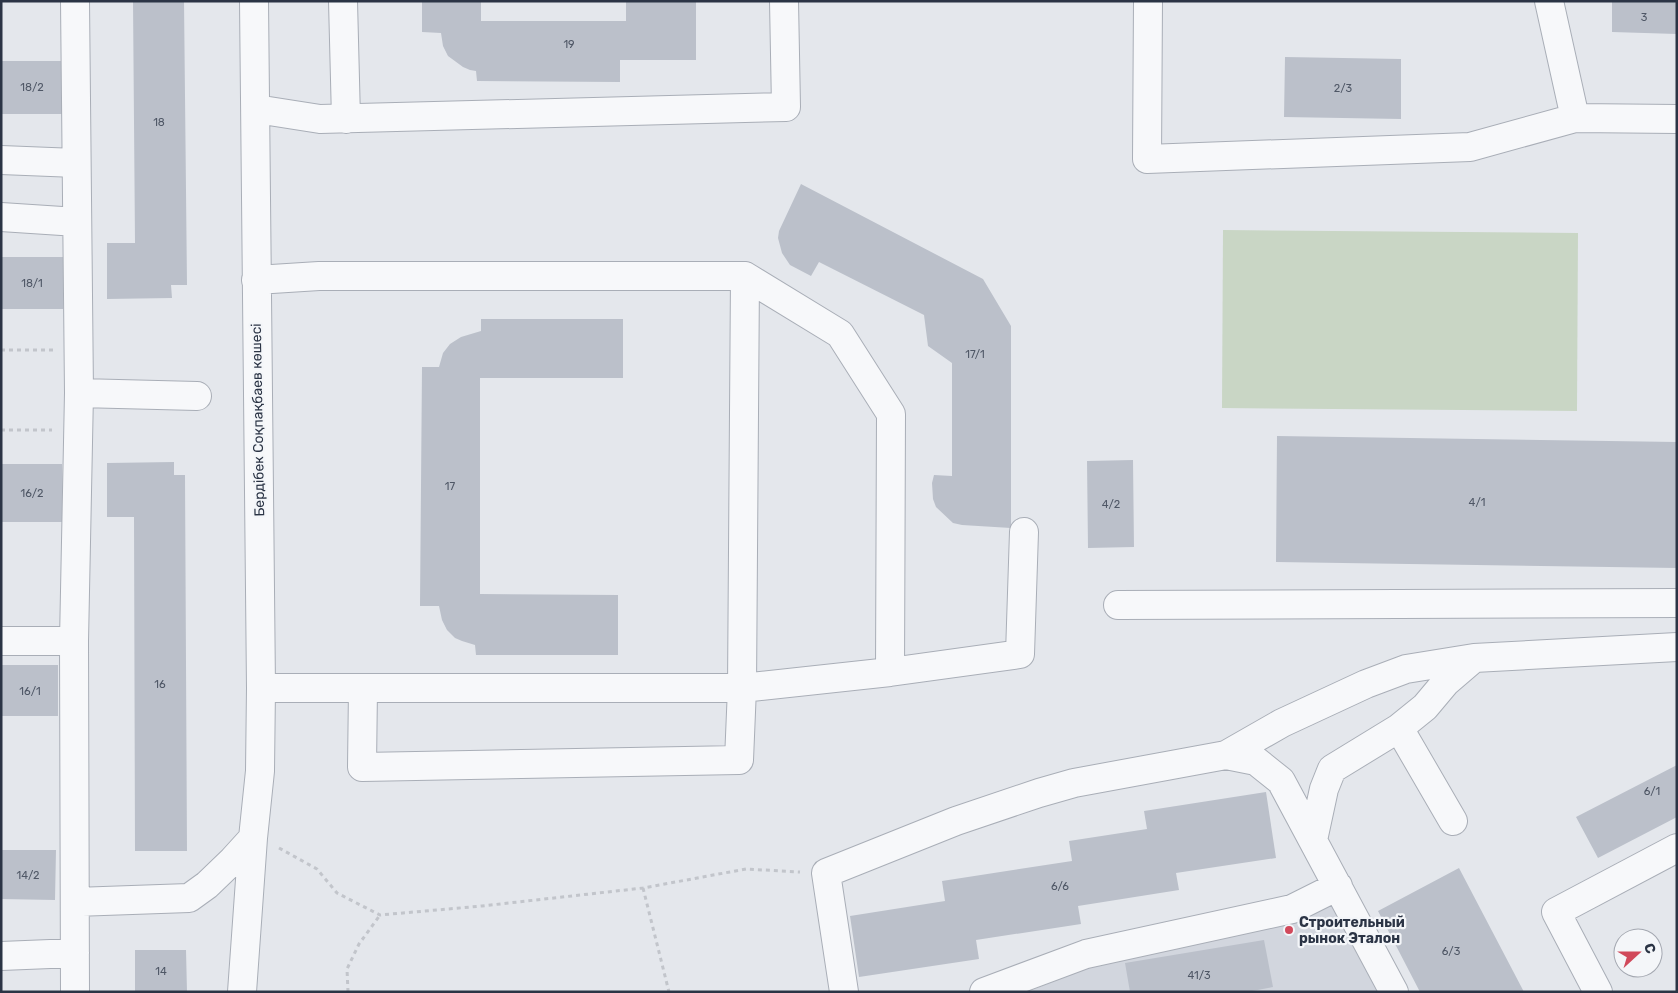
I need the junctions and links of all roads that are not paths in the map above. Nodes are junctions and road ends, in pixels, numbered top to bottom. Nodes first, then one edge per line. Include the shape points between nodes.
1 (75, 1) edge
2 (254, 1) edge
3 (343, 1) edge
4 (784, 1) edge
5 (1148, 1) edge
6 (1549, 1) edge
7 (256, 110) junction
8 (1574, 118) junction
9 (346, 119) junction
10 (1677, 119) edge
11 (1, 160) edge
12 (76, 163) junction
13 (1, 217) edge
14 (77, 222) junction
15 (745, 276) junction
16 (256, 280) junction
17 (79, 393) junction
18 (197, 396) dead end
19 (1024, 532) dead end
20 (1677, 603) edge
21 (1118, 605) dead end
22 (1, 641) edge
23 (74, 641) junction
24 (1677, 647) edge
25 (1474, 658) junction
26 (890, 672) junction
27 (261, 688) junction
28 (742, 688) junction
29 (363, 689) junction
30 (1399, 728) junction
31 (1226, 755) junction
32 (1454, 821) dead end
33 (253, 838) junction
34 (1313, 840) junction
35 (1677, 848) edge
36 (1338, 886) junction
37 (75, 902) junction
38 (75, 953) junction
39 (1, 956) edge
40 (76, 992) edge
41 (242, 992) edge
42 (844, 992) edge
43 (984, 992) edge
44 (1394, 992) edge
45 (1598, 992) edge

1 - 12 street
2 - 7 street, Бердібек Соқпақбаев көшесі
3 - 9 street
4 - 9 street via 786,107
5 - 8 street via 1147,159 1470,147
6 - 8 street
7 - 9 street via 320,120
7 - 16 street, Бердібек Соқпақбаев көшесі
8 - 10 street
11 - 12 street
12 - 14 street
13 - 14 street
14 - 17 street
15 - 16 street via 319,276
15 - 26 street via 840,334 891,414
15 - 28 street
16 - 27 street, Бердібек Соқпақбаев көшесі
17 - 18 street
17 - 23 street
19 - 26 street via 1020,654
20 - 21 street
22 - 23 street
23 - 37 street
24 - 25 street
25 - 30 street
25 - 31 street via 1406,670 1366,684 1282,723
26 - 28 street
27 - 29 street
27 - 33 street, Бердібек Соқпақбаев көшесі via 260,770
28 - 29 street
28 - 29 street via 739,760 362,766
30 - 32 street
30 - 34 street via 1332,769 1324,788
31 - 34 street via 1256,760 1281,780
31 - 42 street via 1074,783 1039,793 956,821 826,873
33 - 37 street via 207,885 189,898
33 - 41 street, Бердібек Соқпақбаев көшесі
34 - 36 street
35 - 45 street via 1556,912
36 - 43 street via 1292,909 1086,954
36 - 44 street
37 - 38 street
38 - 39 street
38 - 40 street

